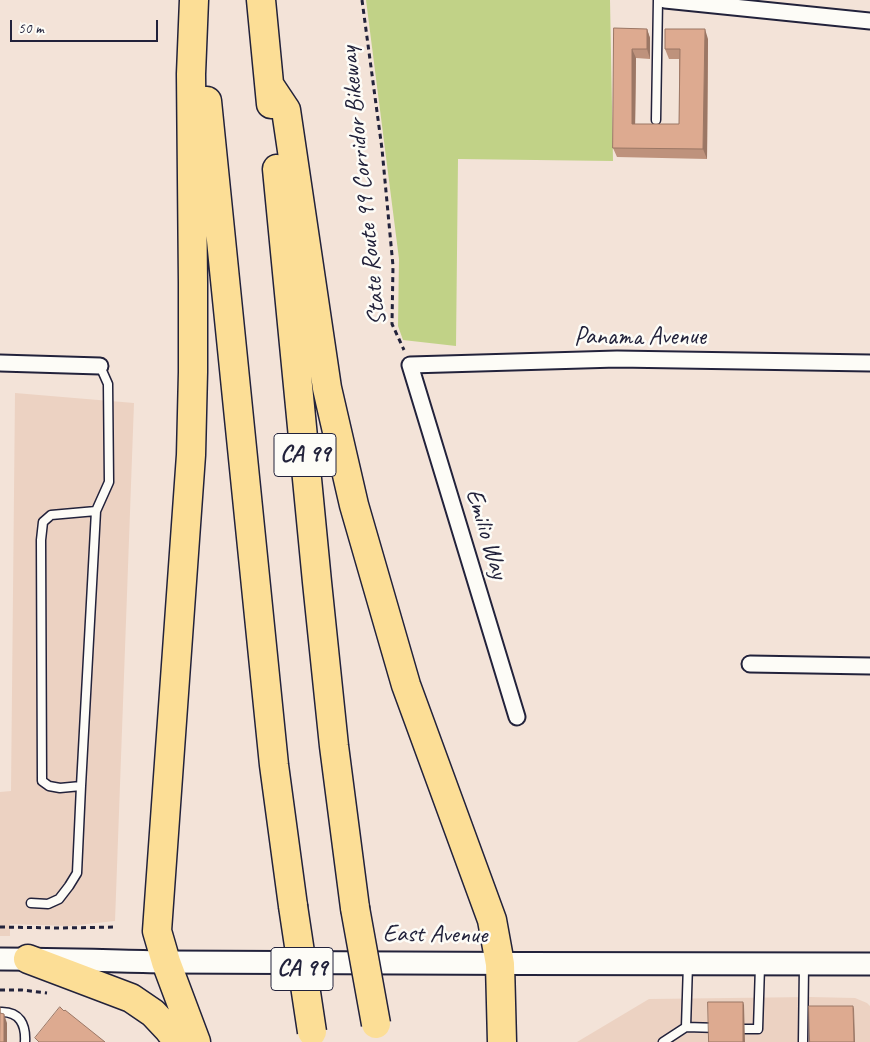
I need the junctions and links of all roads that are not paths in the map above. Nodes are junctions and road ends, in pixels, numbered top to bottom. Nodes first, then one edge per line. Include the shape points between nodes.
1 (195, 0) edge
2 (261, 0) edge
3 (658, 0) edge
4 (665, 0) edge
5 (870, 21) edge
6 (270, 86) junction
7 (656, 120) dead end
8 (0, 363) edge
9 (870, 363) edge
10 (410, 365) joint
11 (100, 366) joint
12 (96, 511) junction
13 (750, 664) dead end
14 (870, 666) edge
15 (517, 717) dead end
16 (81, 786) junction
17 (31, 903) dead end
18 (0, 959) edge
19 (28, 959) junction
20 (166, 962) junction
21 (688, 963) junction
22 (500, 964) junction
23 (760, 964) junction
24 (804, 964) junction
25 (870, 964) edge
26 (0, 1012) edge
27 (686, 1027) junction
28 (377, 1033) edge
29 (313, 1037) edge
30 (25, 1042) edge
31 (178, 1042) edge
32 (196, 1042) edge
33 (502, 1042) edge
34 (663, 1042) edge
35 (803, 1042) edge

1 - 20 highway via 191,74 191,455 157,931
1 - 29 highway, CA 99, bridge via 272,745
2 - 6 highway, CA 99
3 - 7 lane
4 - 5 street
6 - 22 highway via 286,110 327,388 354,505 406,685 492,920
6 - 28 highway, CA 99, bridge via 336,755 355,908
8 - 11 street
9 - 10 street, Panama Avenue via 617,359
10 - 15 street, Emilio Way
11 - 12 lane via 108,384 109,482
12 - 16 lane
12 - 16 lane via 51,515 43,522 41,540 42,781 54,787
13 - 14 street
16 - 17 lane via 77,873 60,899 48,904
18 - 19 main road, East Avenue
19 - 20 main road, East Avenue
19 - 31 highway via 131,998 153,1013
20 - 22 main road, East Avenue
20 - 32 highway
21 - 22 main road, East Avenue
21 - 23 main road, East Avenue
21 - 27 lane
22 - 33 highway
23 - 24 main road, East Avenue
23 - 27 lane via 758,1029
24 - 25 main road, East Avenue
24 - 35 lane
26 - 30 lane via 21,1020 26,1033
27 - 34 lane

